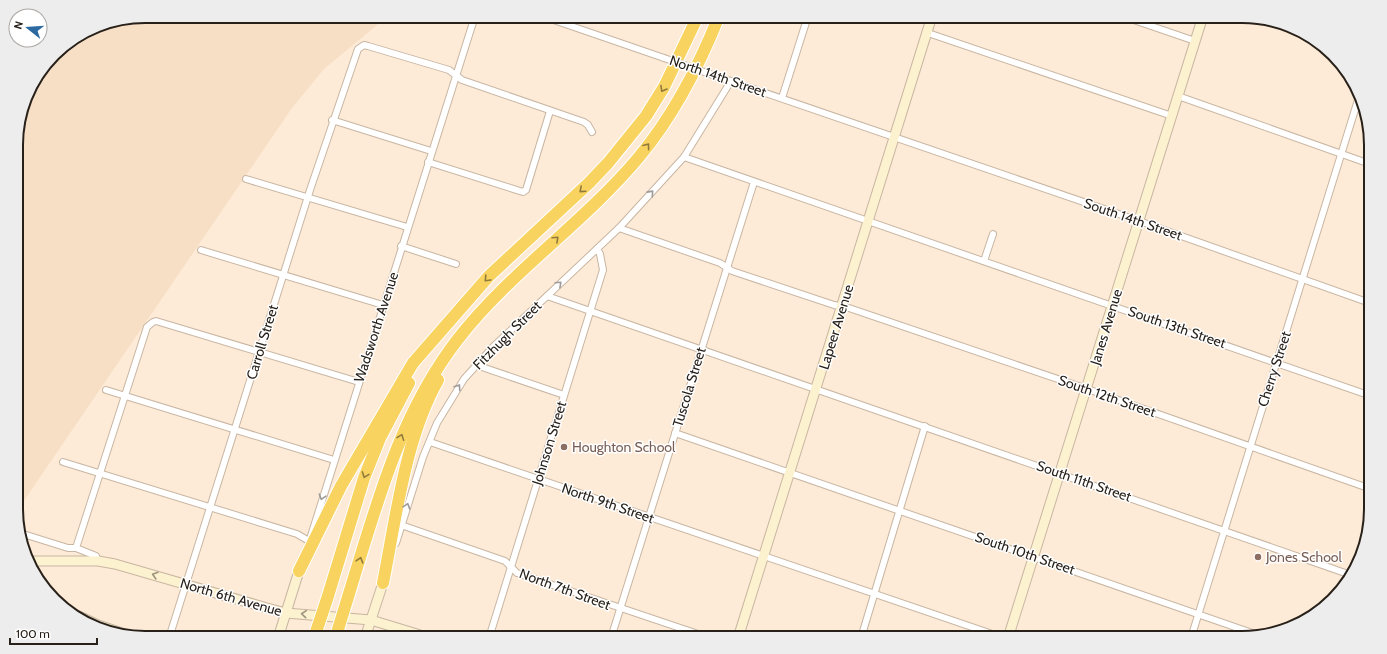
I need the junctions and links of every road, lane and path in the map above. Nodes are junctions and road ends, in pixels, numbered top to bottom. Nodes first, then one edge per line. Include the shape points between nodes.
1 (473, 23) edge
2 (562, 23) edge
3 (695, 23) edge
4 (716, 23) edge
5 (806, 23) edge
6 (930, 23) edge
7 (1142, 23) edge
8 (1201, 23) edge
9 (928, 32) junction
10 (1195, 41) junction
11 (456, 75) junction
12 (731, 81) junction
13 (1178, 96) junction
14 (782, 98) junction
15 (1357, 104) edge
16 (550, 111) junction
17 (1172, 116) junction
18 (332, 120) junction
19 (592, 132) dead end
20 (895, 137) junction
21 (431, 151) junction
22 (1342, 154) junction
23 (684, 157) junction
24 (428, 162) junction
25 (1364, 162) edge
26 (246, 179) dead end
27 (754, 182) junction
28 (308, 197) junction
29 (869, 221) junction
30 (1139, 221) junction
31 (407, 227) junction
32 (620, 228) junction
33 (993, 234) dead end
34 (401, 246) junction
35 (597, 249) junction
36 (201, 250) dead end
37 (984, 261) junction
38 (456, 264) dead end
39 (726, 267) junction
40 (283, 275) junction
41 (1303, 279) junction
42 (547, 296) junction
43 (1364, 301) edge
44 (383, 305) junction
45 (1112, 305) junction
46 (842, 307) junction
47 (590, 311) junction
48 (469, 326) junction
49 (443, 330) junction
50 (701, 349) junction
51 (259, 353) junction
52 (1277, 363) junction
53 (476, 365) junction
54 (358, 382) junction
55 (816, 388) junction
56 (1086, 388) junction
57 (106, 390) dead end
58 (1364, 394) edge
59 (564, 395) junction
60 (124, 396) junction
61 (925, 426) junction
62 (234, 430) junction
63 (675, 433) junction
64 (430, 442) junction
65 (1250, 446) junction
66 (334, 460) junction
67 (63, 462) dead end
68 (790, 472) junction
69 (1060, 472) junction
70 (99, 473) junction
71 (538, 480) junction
72 (1364, 487) edge
73 (210, 506) junction
74 (900, 509) junction
75 (648, 517) junction
76 (402, 525) junction
77 (1224, 530) junction
78 (26, 535) edge
79 (309, 541) junction
80 (76, 548) junction
81 (764, 556) junction
82 (1034, 556) junction
83 (34, 561) edge
84 (98, 561) junction
85 (511, 567) junction
86 (299, 571) junction
87 (1346, 573) edge
88 (383, 583) junction
89 (185, 584) junction
90 (874, 594) junction
91 (620, 608) junction
92 (286, 613) junction
93 (1198, 614) junction
94 (371, 620) junction
95 (171, 631) edge
96 (280, 631) edge
97 (317, 631) edge
98 (337, 631) edge
99 (367, 631) edge
100 (407, 631) edge
101 (491, 631) edge
102 (613, 631) edge
103 (689, 631) edge
104 (740, 631) edge
105 (863, 631) edge
106 (983, 631) edge
107 (1010, 631) edge
108 (1192, 631) edge
109 (1247, 631) edge

1 - 11 street, Wadsworth Avenue
2 - 12 street, North 14th Street, bridge
3 -> 49 highway via 664,87 646,116 589,183 489,276
48 -> 4 highway via 508,284 639,157 678,102
5 - 14 street
6 - 9 street, Lapeer Avenue
7 - 10 street
8 - 10 street, Janes Avenue
9 - 17 street
9 - 20 street, Lapeer Avenue
10 - 13 street, Janes Avenue
11 - 16 street via 462,80
11 - 18 street, Carroll Street via 449,70 368,46 360,47
11 - 21 street, Wadsworth Avenue
12 - 14 street, North 14th Street
12 - 23 street, Fitzhugh Street
13 - 17 street, Janes Avenue
13 - 22 street
14 - 20 street, North 14th Street
15 - 22 street, Cherry Street
16 - 19 street via 584,122
16 - 24 street via 526,190 523,192
17 - 30 street, Janes Avenue
18 - 21 street
18 - 28 street, Carroll Street
20 - 29 street, Lapeer Avenue
20 - 30 street, South 14th Street
21 - 24 street, Wadsworth Avenue
22 - 25 street
22 - 41 street, Cherry Street
23 - 27 street, South 13th Street
32 -> 23 street, Fitzhugh Street
24 - 31 street, Wadsworth Avenue
26 - 28 street
27 - 29 street, South 13th Street
27 - 39 street, Tuscola Street
28 - 31 street
28 - 40 street, Carroll Street
29 - 37 street, South 13th Street
29 - 46 street, Lapeer Avenue
30 - 41 street, South 14th Street
30 - 45 street, Janes Avenue
31 - 34 street, Wadsworth Avenue
32 - 35 street, Fitzhugh Street
32 - 39 street, South 12th Street
33 - 37 street
34 - 38 street
34 - 44 street, Wadsworth Avenue
42 -> 35 street, Fitzhugh Street
35 - 47 street, Johnson Street via 603,270
36 - 40 street
37 - 45 street, South 13th Street
39 - 46 street, South 12th Street
39 - 50 street, Tuscola Street
40 - 44 street
40 - 51 street, Carroll Street
41 - 43 street, South 14th Street
41 - 52 street, Cherry Street
42 - 47 street, South 11th Street
42 - 53 street, Fitzhugh Street
44 - 54 street, Wadsworth Avenue
45 - 52 street, South 13th Street
45 - 56 street, Janes Avenue
46 - 55 street, Lapeer Avenue
46 - 56 street, South 12th Street
47 - 50 street, South 11th Street
47 - 59 street, Johnson Street
48 - 88 highway via 434,387 421,417 400,498
98 -> 48 highway, bridge via 384,481 403,431 435,371
49 - 86 highway via 413,362 393,394 340,486
49 -> 97 highway, bridge via 420,364 380,438 364,478
50 - 55 street, South 11th Street
50 - 63 street, Tuscola Street
51 - 54 street
51 - 60 street via 156,321 147,327
51 - 62 street, Carroll Street
52 - 58 street, South 13th Street
52 - 65 street, Cherry Street
53 - 59 street
64 -> 53 street, Fitzhugh Street via 450,399
54 - 66 street, Wadsworth Avenue
55 - 61 street, South 11th Street
55 - 68 street, Lapeer Avenue
56 - 65 street, South 12th Street
56 - 69 street, Janes Avenue
57 - 60 street
59 - 71 street, Johnson Street
60 - 62 street
60 - 70 street
61 - 69 street, South 11th Street
61 - 74 street
62 - 66 street
62 - 73 street, Carroll Street
63 - 68 street, South 10th Street
63 - 75 street, Tuscola Street
64 - 71 street, North 9th Street
76 -> 64 street, Fitzhugh Street
65 - 72 street, South 12th Street
65 - 77 street, Cherry Street
66 -> 79 street, Wadsworth Avenue
67 - 70 street
68 - 74 street, South 10th Street
68 - 81 street, Lapeer Avenue
69 - 77 street, South 11th Street
69 - 82 street, Janes Avenue
70 - 73 street
70 - 80 street
71 - 75 street, North 9th Street
71 - 85 street, Johnson Street
73 - 79 street via 297,534
73 - 89 street, Carroll Street
74 - 82 street, South 10th Street
74 - 90 street
75 - 81 street, North 9th Street
75 - 91 street, Tuscola Street
76 - 85 street, North 7th Street via 506,561
76 - 88 street, Fitzhugh Street
77 - 87 street, South 11th Street
77 - 93 street, Cherry Street
78 - 80 street via 68,548
79 - 86 street, Wadsworth Avenue
80 - 84 street via 96,556
81 - 90 street, North 9th Street
81 - 104 street, Lapeer Avenue
82 - 93 street, South 10th Street
82 - 107 street, Janes Avenue
83 - 84 street, North 6th Avenue
89 -> 84 street, North 6th Avenue via 137,569
85 - 91 street, North 7th Street via 517,573
85 - 101 street, Johnson Street
86 - 92 street, Wadsworth Avenue
88 - 94 street, Fitzhugh Street
89 - 92 street, North 6th Avenue
89 - 95 street, Carroll Street
90 - 105 street
90 - 106 street, North 9th Street
91 - 102 street, Tuscola Street
91 - 103 street, North 7th Street
94 -> 92 street, North 6th Avenue
92 - 96 street, Wadsworth Avenue
93 - 108 street, Cherry Street
93 - 109 street, South 10th Street
94 - 99 street, Fitzhugh Street
94 - 100 street, North 6th Avenue

